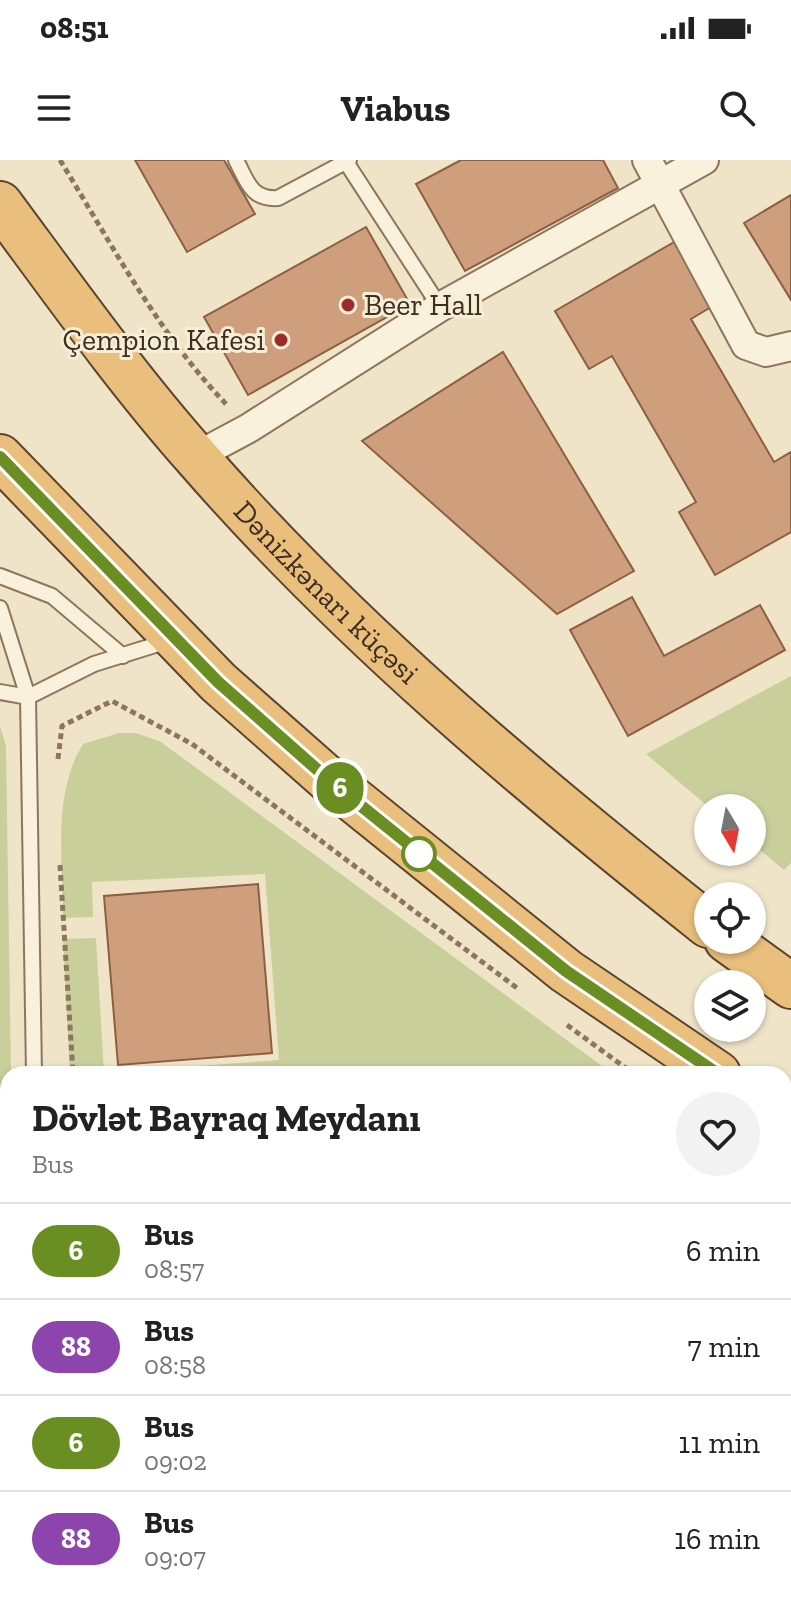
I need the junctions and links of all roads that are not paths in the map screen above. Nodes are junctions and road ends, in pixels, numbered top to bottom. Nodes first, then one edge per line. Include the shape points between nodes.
1 (236, 160) edge
2 (647, 160) edge
3 (704, 160) edge
4 (348, 161) edge
5 (661, 186) junction
6 (0, 204) edge
7 (440, 307) junction
8 (791, 346) edge
9 (195, 457) junction
10 (1, 459) edge
11 (0, 576) edge
12 (0, 608) edge
13 (174, 639) junction
14 (123, 656) junction
15 (0, 692) edge
16 (28, 697) junction
17 (694, 914) edge
18 (746, 954) edge
19 (791, 986) edge
20 (34, 1066) edge
21 (706, 1066) edge

1 - 4 lane via 255,195 265,199 278,198
2 - 5 street
3 - 5 street
4 - 7 lane
5 - 7 street
5 - 8 street via 746,345 766,352
6 - 9 highway, Dənizkənarı küçəsi
7 - 9 street
9 - 17 highway, Dənizkənarı küçəsi via 287,555 505,759
10 - 13 highway
11 - 14 lane via 52,596
12 - 16 lane
13 - 14 lane
13 - 21 highway via 456,885 566,971
14 - 16 lane via 94,664
15 - 16 lane
16 - 20 lane
18 - 19 highway

